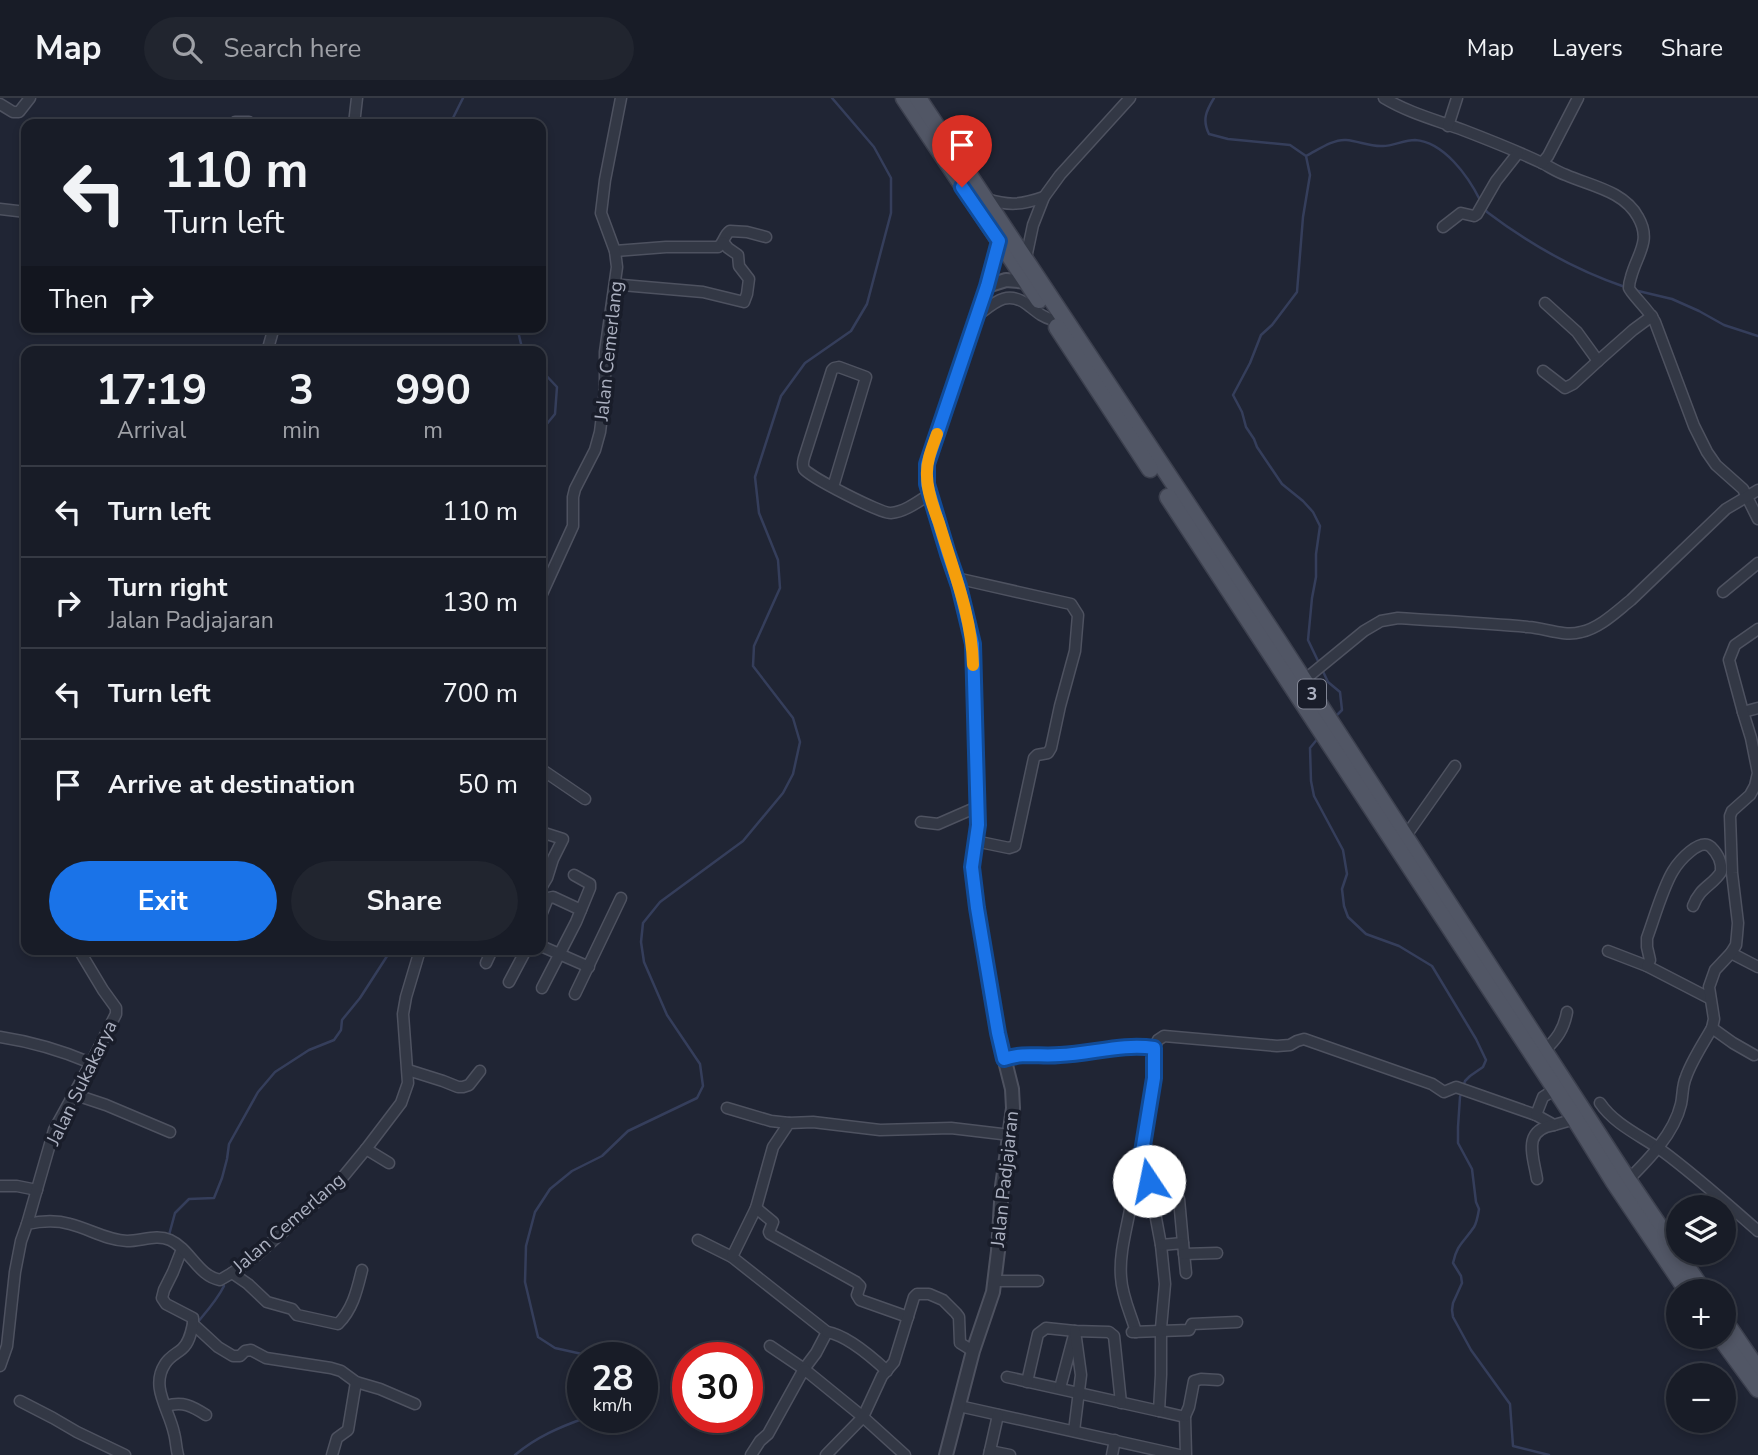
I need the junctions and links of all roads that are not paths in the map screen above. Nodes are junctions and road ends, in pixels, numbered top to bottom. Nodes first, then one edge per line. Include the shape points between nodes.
1 (30, 98) edge
2 (357, 98) edge
3 (621, 98) edge
4 (904, 98) edge
5 (918, 98) edge
6 (1130, 98) edge
7 (1384, 98) edge
8 (1457, 98) edge
9 (1578, 98) edge
10 (0, 104) edge
11 (355, 119) edge
12 (1448, 126) junction
13 (1518, 153) junction
14 (1542, 163) junction
15 (1044, 197) junction
16 (985, 198) junction
17 (3, 209) edge
18 (21, 211) edge
19 (1443, 227) dead end
20 (766, 237) dead end
21 (999, 241) junction
22 (723, 242) junction
23 (615, 251) junction
24 (1026, 258) junction
25 (1028, 282) junction
26 (615, 286) junction
27 (987, 286) junction
28 (1545, 303) dead end
29 (977, 316) junction
30 (1652, 316) junction
31 (1052, 320) junction
32 (1085, 359) junction
33 (1598, 360) junction
34 (1543, 371) dead end
35 (833, 487) junction
36 (1758, 490) edge
37 (930, 494) junction
38 (1747, 496) junction
39 (1758, 519) edge
40 (1758, 564) edge
41 (956, 578) junction
42 (546, 585) edge
43 (1723, 592) dead end
44 (1758, 629) edge
45 (1303, 681) junction
46 (1758, 708) edge
47 (1742, 712) junction
48 (1755, 745) edge
49 (1455, 766) dead end
50 (546, 772) edge
51 (585, 799) dead end
52 (977, 807) junction
53 (921, 822) dead end
54 (546, 834) edge
55 (1405, 837) junction
56 (975, 841) junction
57 (574, 875) dead end
58 (546, 880) edge
59 (621, 898) dead end
60 (546, 899) edge
61 (1693, 906) dead end
62 (581, 910) junction
63 (546, 948) edge
64 (1608, 951) dead end
65 (1731, 953) junction
66 (561, 954) junction
67 (82, 955) edge
68 (418, 955) edge
69 (490, 955) edge
70 (523, 955) edge
71 (486, 963) dead end
72 (1647, 966) junction
73 (589, 967) junction
74 (1758, 967) edge
75 (509, 982) dead end
76 (542, 988) dead end
77 (575, 994) dead end
78 (1709, 998) junction
79 (1567, 1012) dead end
80 (1712, 1028) junction
81 (0, 1037) edge
82 (1154, 1048) junction
83 (1544, 1051) junction
84 (1754, 1055) dead end
85 (1004, 1059) junction
86 (91, 1063) junction
87 (408, 1070) junction
88 (480, 1071) dead end
89 (1554, 1090) junction
90 (73, 1094) junction
91 (1600, 1103) dead end
92 (727, 1108) dead end
93 (1608, 1113) junction
94 (1536, 1115) junction
95 (1574, 1119) junction
96 (789, 1123) junction
97 (1591, 1124) junction
98 (1554, 1125) junction
99 (170, 1132) dead end
100 (1010, 1135) junction
101 (366, 1149) junction
102 (1659, 1149) junction
103 (389, 1163) dead end
104 (1537, 1179) dead end
105 (1628, 1180) junction
106 (0, 1186) edge
107 (37, 1190) junction
108 (1717, 1195) edge
109 (1179, 1199) dead end
110 (1131, 1204) dead end
111 (756, 1208) junction
112 (1736, 1216) edge
113 (27, 1224) junction
114 (1758, 1231) edge
115 (1666, 1234) edge
116 (698, 1240) dead end
117 (1183, 1242) junction
118 (1161, 1245) junction
119 (182, 1249) junction
120 (1217, 1253) dead end
121 (1184, 1254) junction
122 (732, 1257) junction
123 (362, 1270) dead end
124 (232, 1273) junction
125 (1186, 1273) dead end
126 (1679, 1279) edge
127 (995, 1281) junction
128 (1038, 1281) dead end
129 (908, 1317) junction
130 (1237, 1322) dead end
131 (193, 1324) junction
132 (1075, 1331) junction
133 (1160, 1331) junction
134 (827, 1332) junction
135 (1736, 1338) edge
136 (770, 1346) dead end
137 (1729, 1349) edge
138 (973, 1350) junction
139 (0, 1366) edge
140 (804, 1369) junction
141 (1758, 1370) edge
142 (887, 1371) junction
143 (1007, 1377) dead end
144 (1217, 1380) dead end
145 (356, 1382) junction
146 (1027, 1382) junction
147 (1060, 1388) junction
148 (1758, 1389) edge
149 (1080, 1392) junction
150 (20, 1401) dead end
151 (1121, 1403) junction
152 (415, 1404) dead end
153 (166, 1406) junction
154 (959, 1406) junction
155 (1159, 1411) junction
156 (206, 1415) dead end
157 (998, 1415) junction
158 (1185, 1416) junction
159 (863, 1417) junction
160 (1074, 1431) junction
161 (1115, 1440) junction
162 (990, 1453) edge
163 (124, 1455) edge
164 (178, 1455) edge
165 (331, 1455) edge
166 (751, 1455) edge
167 (826, 1455) edge
168 (905, 1455) edge
169 (946, 1455) edge
170 (1010, 1455) edge
171 (1112, 1455) edge
172 (1179, 1455) edge
173 (1186, 1455) edge

1 - 10 street via 19,112
2 - 11 street
3 - 23 street, Jalan Cemerlang via 601,213
4 - 21 main road, 3
5 - 16 main road, 3
6 - 15 street
7 - 12 street
8 - 12 street
9 - 14 street
12 - 13 street
13 - 14 street
13 - 19 street via 1475,215 1461,213
14 - 30 street via 1605,190 1633,208 1645,239 1629,286
15 - 16 street via 1014,204
15 - 24 street
16 - 24 main road, 3
17 - 18 street
20 - 22 street via 730,231
21 - 25 main road, 3
21 - 27 street, Jalan Padjajaran
22 - 23 street via 718,247
22 - 26 street via 738,254 738,266 748,279 744,302 703,292
23 - 26 street, Jalan Cemerlang
24 - 32 main road, 3
25 - 27 street via 1006,280
25 - 31 main road, 3
26 - 42 street, Jalan Cemerlang via 600,432 575,489 573,526
27 - 29 street, Jalan Padjajaran
28 - 33 street via 1577,332
29 - 31 street via 1008,298
29 - 37 street, Jalan Padjajaran via 927,464
30 - 33 street
30 - 38 street via 1706,452
31 - 32 main road, 3
32 - 45 main road, 3
32 - 89 main road, 3
33 - 34 street via 1565,388
35 - 35 street via 805,470 803,464 832,370 839,367 866,377
35 - 37 street via 891,513
36 - 38 street
37 - 41 street, Jalan Padjajaran
38 - 39 street
38 - 45 street via 1726,509 1624,606 1581,633 1398,618 1364,631
40 - 43 street
41 - 52 street, Jalan Padjajaran via 973,644
41 - 56 street via 1071,604 1078,615 1075,651 1051,748 1034,758 1016,846
44 - 47 street via 1735,645 1729,660
45 - 55 main road, 3
46 - 47 street
47 - 48 street
48 - 65 street via 1757,780 1750,795 1732,811 1730,822 1738,923
49 - 55 street
50 - 51 street
52 - 53 street via 938,824
52 - 56 street, Jalan Padjajaran
54 - 58 street via 563,839
55 - 83 main road, 3
56 - 85 street, Jalan Padjajaran via 972,867 977,908
57 - 62 street via 590,885
59 - 73 street
60 - 62 street via 553,897
61 - 72 street via 1721,872 1720,860 1706,844 1693,849 1674,871 1647,938
62 - 66 street
63 - 66 street
64 - 72 street
65 - 74 street
65 - 78 street via 1715,971
66 - 73 street
66 - 76 street
67 - 86 street, Jalan Sukakarya via 116,1009
68 - 87 street, Jalan Cemerlang via 403,1014
69 - 71 street
70 - 75 street
72 - 78 street
73 - 77 street
78 - 80 street
79 - 83 street via 1557,1038
80 - 84 street
80 - 102 street via 1687,1074 1677,1115
81 - 86 street via 57,1049
82 - 85 street
82 - 94 street via 1164,1036 1277,1046 1304,1040 1444,1091 1454,1086
82 - 118 street via 1154,1078 1141,1158
83 - 97 main road, 3
85 - 100 street, Jalan Padjajaran via 1012,1089
86 - 90 street, Jalan Sukakarya
87 - 88 street via 458,1087 469,1085
87 - 101 street, Jalan Cemerlang via 401,1103
89 - 94 street via 1540,1100
89 - 95 main road, 3
90 - 99 street
90 - 107 street, Jalan Sukakarya via 54,1130
91 - 93 street
92 - 96 street
93 - 97 street
93 - 102 street
94 - 98 street
95 - 98 street
95 - 126 main road, 3
96 - 100 street via 880,1130 951,1128
96 - 111 street via 773,1147
97 - 105 main road, 3
98 - 104 street via 1541,1128 1531,1144
100 - 127 street, Jalan Padjajaran
101 - 103 street
101 - 124 street, Jalan Cemerlang via 338,1183
102 - 105 street
102 - 108 street
105 - 115 main road, 3
106 - 107 street
107 - 113 street, Jalan Sukakarya
109 - 117 street
110 - 133 street via 1121,1260 1128,1309 1134,1332
111 - 122 street
111 - 129 street via 773,1222 770,1234 860,1286 860,1300
112 - 114 street
113 - 119 street, Jalan Cemerlang via 67,1223 116,1240 158,1237
113 - 139 street via 20,1241 7,1346
116 - 122 street
117 - 118 street
117 - 121 street
118 - 133 street via 1165,1284
119 - 124 street, Jalan Cemerlang via 208,1276 220,1280
119 - 131 street via 162,1298 193,1318
120 - 121 street
121 - 125 street
122 - 134 street
123 - 124 street via 351,1307 338,1324 297,1315 292,1309 267,1302
127 - 128 street
127 - 138 street, Jalan Padjajaran
129 - 138 street via 917,1294 943,1300 959,1317 960,1343
129 - 142 street
130 - 133 street
131 - 145 street via 233,1356 251,1350 266,1358 341,1371
131 - 153 street via 187,1343 168,1359 160,1374 160,1396
132 - 146 street via 1051,1328 1038,1334
132 - 147 street
132 - 149 street
132 - 151 street via 1112,1333
133 - 155 street
134 - 140 street
134 - 142 street via 860,1349
135 - 141 main road
136 - 140 street
137 - 148 main road
138 - 154 street, Jalan Padjajaran
140 - 159 street
140 - 166 street
142 - 159 street
143 - 146 street
144 - 158 street via 1194,1381
145 - 152 street
145 - 165 street via 348,1430 337,1438
146 - 147 street
147 - 149 street
149 - 151 street
149 - 160 street
150 - 163 street
151 - 155 street
153 - 156 street via 188,1404
153 - 164 street
154 - 157 street
154 - 169 street, Jalan Padjajaran
155 - 158 street
157 - 160 street
157 - 162 street
158 - 173 street
159 - 167 street
159 - 168 street
160 - 161 street
161 - 171 street
161 - 172 street
162 - 170 street

